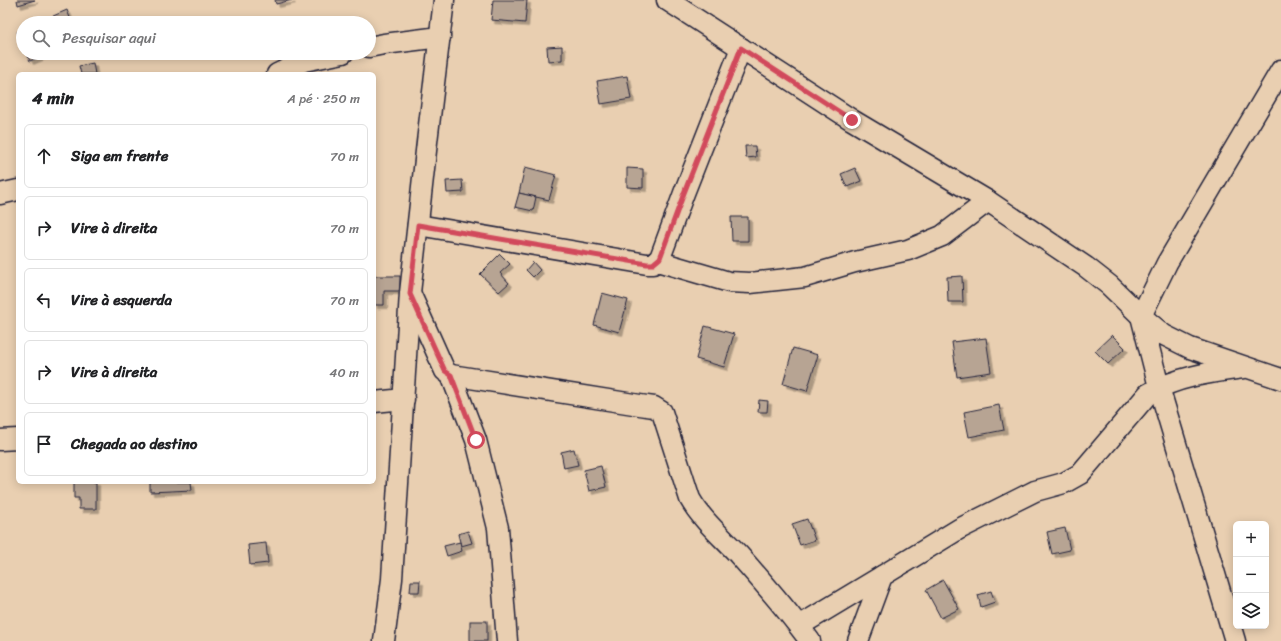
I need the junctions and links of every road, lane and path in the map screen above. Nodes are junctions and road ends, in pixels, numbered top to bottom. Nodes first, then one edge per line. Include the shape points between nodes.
1 (444, 0) edge
2 (666, 0) edge
3 (440, 37) junction
4 (376, 46) edge
5 (741, 48) junction
6 (313, 60) edge
7 (1281, 70) edge
8 (282, 72) edge
9 (16, 190) edge
10 (0, 194) edge
11 (988, 201) junction
12 (418, 225) junction
13 (657, 261) junction
14 (410, 294) junction
15 (1141, 316) junction
16 (1249, 367) junction
17 (451, 375) junction
18 (1281, 379) edge
19 (1159, 387) junction
20 (404, 399) junction
21 (376, 402) edge
22 (16, 438) edge
23 (0, 440) edge
24 (882, 576) junction
25 (804, 634) edge
26 (384, 641) edge
27 (507, 641) edge
28 (858, 641) edge
29 (1235, 641) edge

1 - 3 street
2 - 5 street
3 - 4 street
3 - 12 street
5 - 11 street via 852,120
5 - 13 street
6 - 8 street
7 - 15 street via 1167,263
9 - 10 street
11 - 13 street via 942,236 908,250 805,277 750,283 729,282
11 - 15 street via 1086,267
12 - 13 street via 647,264
12 - 14 street
14 - 17 street via 445,371
14 - 20 street
15 - 16 street via 1164,335 1190,348
15 - 19 street
16 - 18 street
16 - 19 street via 1209,372
17 - 25 street via 640,404 662,412 690,499 696,510 739,555
17 - 27 street via 476,440 498,528
19 - 24 street via 1148,394 1080,474 1064,483 1034,491 959,529
19 - 29 street
20 - 21 street
20 - 26 street via 392,579
22 - 23 street
24 - 25 street
24 - 28 street

